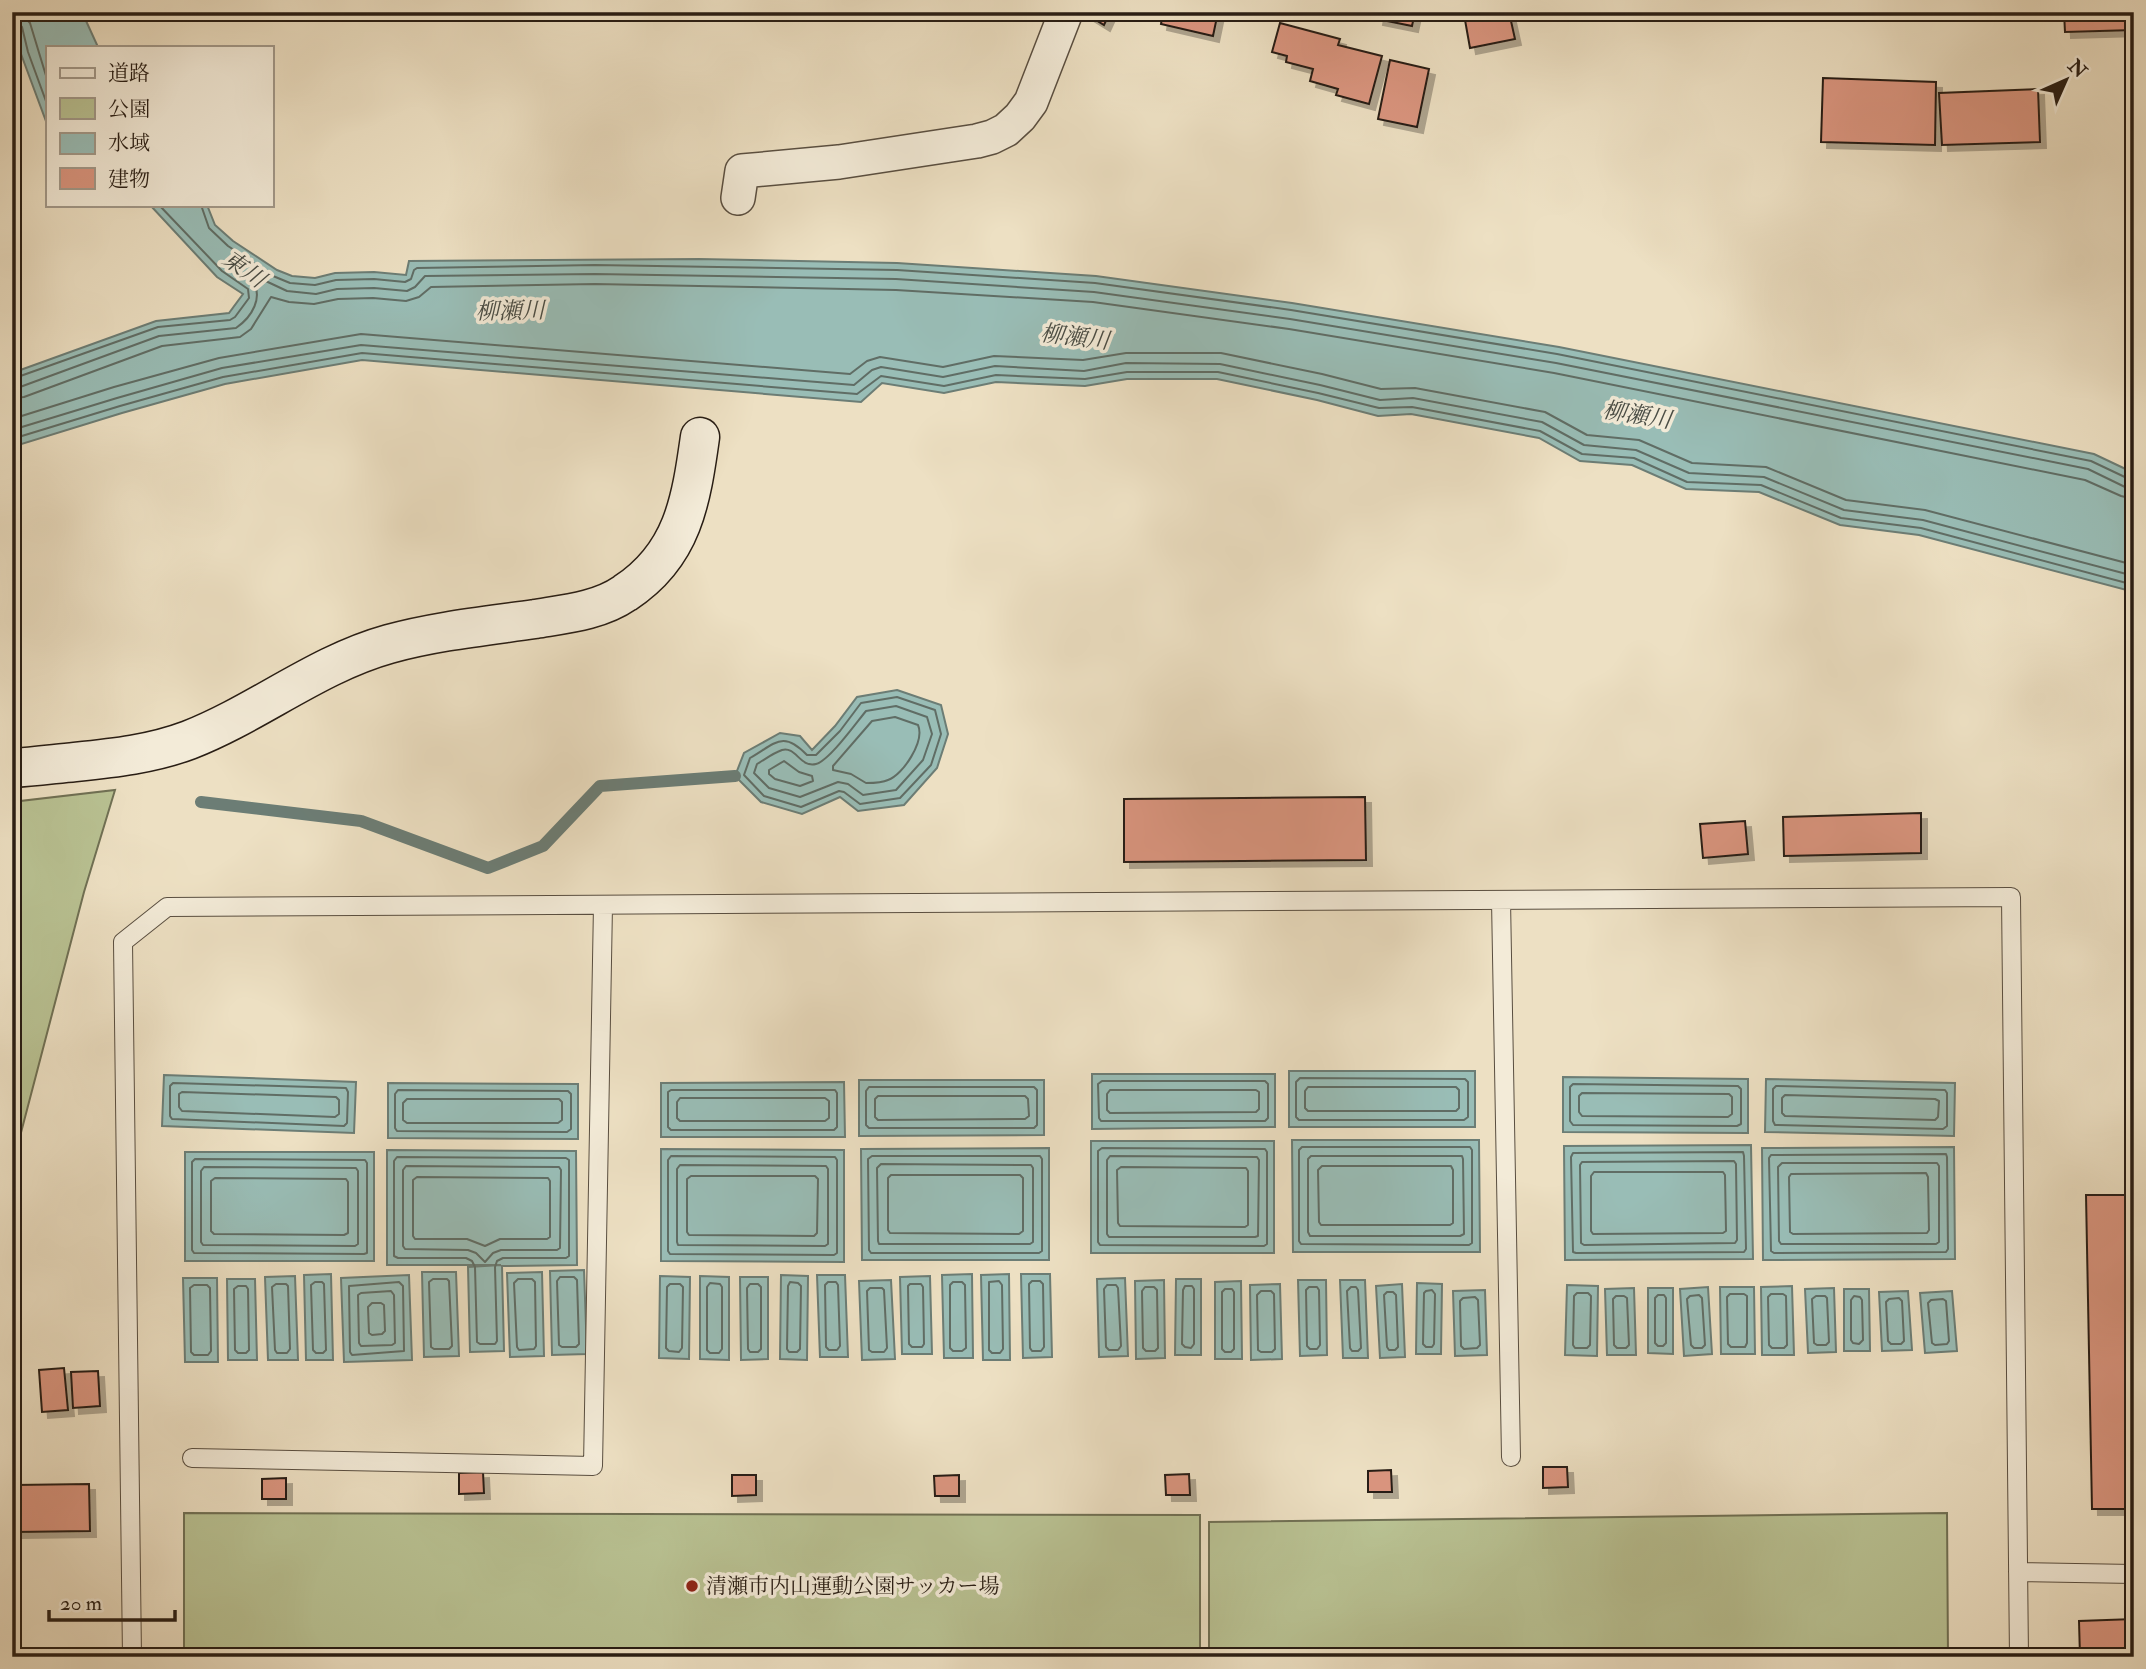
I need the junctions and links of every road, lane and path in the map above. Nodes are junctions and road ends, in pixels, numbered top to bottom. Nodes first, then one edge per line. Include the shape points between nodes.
1 (1066, 12) edge
2 (738, 198) dead end
3 (700, 437) dead end
4 (12, 768) edge
5 (1501, 900) junction
6 (603, 905) junction
7 (1510, 1457) dead end
8 (192, 1458) dead end
9 (2018, 1572) junction
10 (2134, 1574) edge
11 (132, 1657) edge
12 (2019, 1657) edge

1 - 2 street via 1031,102 1006,130 977,141 742,171
3 - 4 street via 691,492 672,547 642,580 611,602 372,649 170,747
5 - 6 lane
5 - 7 lane
5 - 9 lane via 2011,897
6 - 8 lane via 593,1466
6 - 11 lane via 167,908 123,942
9 - 10 lane
9 - 12 lane

